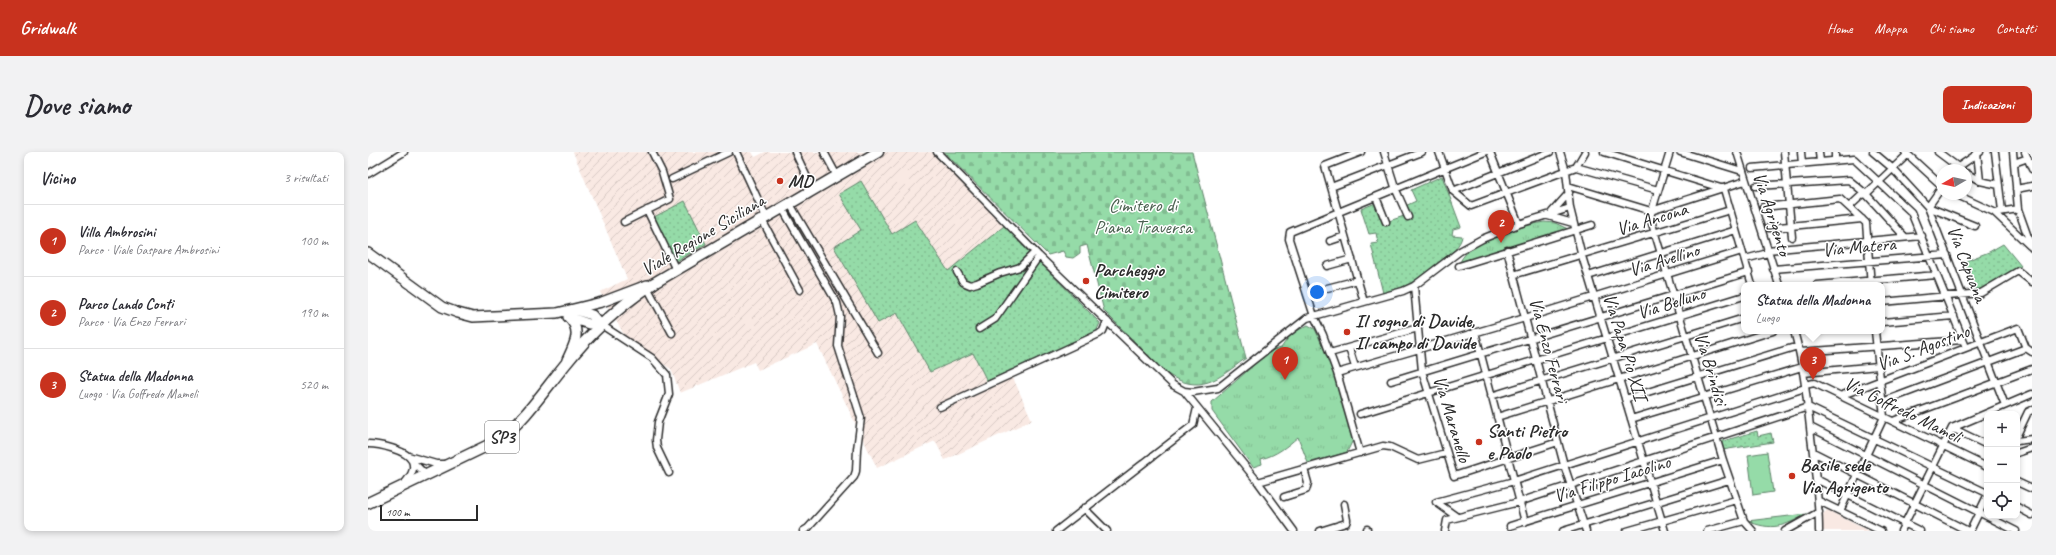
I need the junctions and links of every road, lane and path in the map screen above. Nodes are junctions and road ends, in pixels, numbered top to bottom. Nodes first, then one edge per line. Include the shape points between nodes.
1 (404, 152) edge
2 (652, 152) edge
3 (729, 152) edge
4 (736, 152) edge
5 (795, 152) edge
6 (824, 152) edge
7 (937, 152) edge
8 (1361, 152) edge
9 (1384, 152) edge
10 (1422, 152) edge
11 (1439, 152) edge
12 (1485, 152) edge
13 (1490, 152) edge
14 (1550, 152) edge
15 (1560, 152) edge
16 (1585, 152) edge
17 (1604, 152) edge
18 (1670, 152) edge
19 (1680, 152) edge
20 (1737, 152) edge
21 (1784, 152) edge
22 (1801, 152) edge
23 (1819, 152) edge
24 (1835, 152) edge
25 (1873, 152) edge
26 (1995, 152) edge
27 (2013, 152) edge
28 (1906, 153) edge
29 (1942, 153) edge
30 (1978, 153) edge
31 (874, 154) edge
32 (1854, 155) edge
33 (2026, 155) edge
34 (1836, 160) junction
35 (1820, 162) junction
36 (2014, 163) junction
37 (1802, 164) junction
38 (1952, 164) edge
39 (1964, 164) edge
40 (1388, 165) junction
41 (1785, 165) junction
42 (1576, 167) junction
43 (1752, 168) dead end
44 (1892, 168) junction
45 (1445, 169) junction
46 (2032, 169) edge
47 (1664, 170) junction
48 (1566, 171) junction
49 (1742, 171) junction
50 (1499, 173) junction
51 (368, 174) edge
52 (837, 176) junction
53 (1972, 176) edge
54 (672, 179) dead end
55 (1746, 181) junction
56 (1879, 181) junction
57 (1936, 181) edge
58 (1980, 181) junction
59 (1786, 183) junction
60 (1999, 185) junction
61 (1568, 186) junction
62 (1756, 186) dead end
63 (2032, 186) edge
64 (1331, 187) junction
65 (1724, 189) junction
66 (2016, 189) junction
67 (813, 190) junction
68 (1396, 190) junction
69 (1658, 190) junction
70 (1453, 191) junction
71 (1507, 193) junction
72 (1569, 193) junction
73 (1866, 194) junction
74 (1936, 195) edge
75 (1376, 198) junction
76 (1967, 200) edge
77 (1788, 204) junction
78 (786, 206) junction
79 (1928, 206) junction
80 (1763, 207) dead end
81 (1849, 207) junction
82 (2018, 209) junction
83 (647, 210) junction
84 (1730, 210) junction
85 (1571, 211) junction
86 (1651, 211) junction
87 (2002, 211) junction
88 (1339, 212) junction
89 (1994, 212) junction
90 (1548, 216) junction
91 (1408, 217) dead end
92 (764, 219) junction
93 (1862, 219) junction
94 (624, 222) dead end
95 (1386, 222) dead end
96 (1574, 223) junction
97 (1519, 224) junction
98 (1592, 225) dead end
99 (1790, 226) junction
100 (1975, 226) dead end
101 (1769, 228) dead end
102 (1575, 230) junction
103 (1736, 230) junction
104 (1655, 233) junction
105 (1346, 236) junction
106 (1922, 236) junction
107 (1905, 237) junction
108 (1792, 238) dead end
109 (1868, 240) junction
110 (1330, 241) dead end
111 (1507, 250) junction
112 (1742, 251) junction
113 (1767, 251) junction
114 (368, 253) edge
115 (1661, 253) junction
116 (1037, 254) junction
117 (1947, 255) junction
118 (1582, 256) junction
119 (1930, 256) junction
120 (1352, 259) junction
121 (1745, 260) junction
122 (1869, 261) junction
123 (1327, 266) dead end
124 (1459, 266) dead end
125 (1773, 269) junction
126 (676, 270) junction
127 (957, 272) dead end
128 (1748, 272) junction
129 (1668, 274) junction
130 (1513, 275) junction
131 (1937, 275) junction
132 (1588, 276) junction
133 (1358, 280) junction
134 (1751, 282) edge
135 (1778, 282) edge
136 (1871, 282) edge
137 (1879, 282) edge
138 (2032, 282) edge
139 (650, 285) junction
140 (1414, 286) junction
141 (1327, 288) dead end
142 (800, 290) dead end
143 (1674, 295) junction
144 (1963, 295) junction
145 (1946, 296) junction
146 (1594, 297) junction
147 (1741, 297) edge
148 (1364, 302) junction
149 (1885, 302) edge
150 (571, 314) junction
151 (1314, 316) junction
152 (1680, 316) junction
153 (1954, 316) junction
154 (1525, 318) junction
155 (1601, 318) junction
156 (1741, 319) edge
157 (1107, 321) junction
158 (1885, 322) edge
159 (600, 324) junction
160 (1418, 328) junction
161 (979, 330) dead end
162 (1475, 332) junction
163 (672, 333) dead end
164 (1764, 334) edge
165 (1795, 334) edge
166 (1875, 334) edge
167 (1686, 336) junction
168 (1530, 339) junction
169 (1607, 339) junction
170 (1963, 340) junction
171 (1980, 342) junction
172 (1877, 346) junction
173 (1966, 347) junction
174 (1349, 348) junction
175 (1420, 348) junction
176 (2026, 348) junction
177 (1799, 349) junction
178 (2032, 352) edge
179 (878, 353) dead end
180 (1330, 353) junction
181 (1480, 354) junction
182 (1692, 357) junction
183 (1613, 359) junction
184 (1536, 360) junction
185 (1989, 362) junction
186 (565, 364) junction
187 (1878, 366) junction
188 (1355, 367) junction
189 (2032, 369) edge
190 (1803, 370) junction
191 (1422, 371) junction
192 (1337, 373) junction
193 (1486, 375) junction
194 (1698, 377) junction
195 (1619, 379) junction
196 (1391, 381) dead end
197 (1541, 381) junction
198 (1880, 382) junction
199 (1996, 383) junction
200 (1805, 386) junction
201 (1184, 391) junction
202 (1427, 392) junction
203 (2032, 394) edge
204 (1492, 396) junction
205 (1840, 396) junction
206 (1704, 397) junction
207 (1625, 399) junction
208 (1547, 402) junction
209 (1882, 402) junction
210 (2005, 405) junction
211 (940, 407) dead end
212 (1808, 407) junction
213 (1198, 408) junction
214 (2032, 410) edge
215 (1360, 414) dead end
216 (1497, 417) junction
217 (1884, 417) junction
218 (1710, 418) junction
219 (1631, 420) junction
220 (1893, 422) junction
221 (1810, 427) junction
222 (1952, 428) junction
223 (2020, 429) edge
224 (1716, 437) junction
225 (1874, 439) junction
226 (2032, 439) edge
227 (1638, 441) junction
228 (2020, 441) edge
229 (1558, 442) junction
230 (368, 444) edge
231 (1984, 444) edge
232 (1943, 446) junction
233 (2032, 448) edge
234 (1813, 452) junction
235 (2020, 452) edge
236 (1360, 453) junction
237 (1446, 453) junction
238 (407, 455) junction
239 (1866, 455) junction
240 (1508, 458) junction
241 (1723, 460) junction
242 (412, 461) junction
243 (425, 461) junction
244 (1644, 461) junction
245 (453, 463) junction
246 (1564, 465) junction
247 (1984, 466) edge
248 (1933, 467) junction
249 (1304, 469) junction
250 (669, 473) dead end
251 (1857, 475) junction
252 (427, 476) junction
253 (1816, 479) junction
254 (1729, 480) junction
255 (1514, 481) junction
256 (1258, 482) junction
257 (1650, 483) junction
258 (2019, 483) edge
259 (1924, 484) junction
260 (1570, 485) junction
261 (402, 487) junction
262 (2032, 489) edge
263 (1984, 492) edge
264 (1848, 495) junction
265 (1284, 497) dead end
266 (1736, 500) junction
267 (1819, 501) junction
268 (1984, 501) edge
269 (1519, 502) junction
270 (1656, 502) junction
271 (368, 503) edge
272 (1344, 504) dead end
273 (1914, 504) junction
274 (1577, 506) junction
275 (1084, 508) junction
276 (2020, 509) edge
277 (1819, 512) junction
278 (1840, 512) junction
279 (1979, 512) junction
280 (2032, 515) edge
281 (1457, 518) junction
282 (1744, 520) junction
283 (1525, 522) junction
284 (1662, 522) junction
285 (1905, 523) junction
286 (1510, 526) dead end
287 (1584, 528) edge
288 (1722, 529) edge
289 (803, 531) edge
290 (1056, 531) edge
291 (1107, 531) edge
292 (1294, 531) edge
293 (1320, 531) edge
294 (1445, 531) edge
295 (1562, 531) edge
296 (1627, 531) edge
297 (1665, 531) edge
298 (1707, 531) edge
299 (1753, 531) edge
300 (1785, 531) edge
301 (1819, 531) edge
302 (1881, 531) edge
303 (1901, 531) edge
304 (1920, 531) edge
305 (1969, 531) edge
306 (2016, 531) edge

1 - 51 street
2 - 83 street via 662,172 670,199
3 - 54 street
4 - 92 street
5 - 67 street
6 - 52 street
7 - 116 street
8 - 64 street via 1325,166
9 - 40 street
10 - 40 street
11 - 45 street
12 - 45 street
13 - 50 street
14 - 50 street
15 - 48 street, Via Papa Pio XII
16 - 42 street
17 - 47 street
18 - 47 street
19 - 49 street
20 - 49 street, Via Agrigento
21 - 41 street
22 - 37 street
23 - 35 street
24 - 34 street
25 - 44 street, Via Capuana
26 - 60 street
27 - 36 street
28 - 44 street
28 - 57 street
29 - 38 street
30 - 39 street
30 - 58 street
31 - 52 main road, Viale Regione Siciliana
32 - 34 street
32 - 56 street
33 - 36 street
33 - 46 street
34 - 35 street
35 - 37 street
36 - 66 street
37 - 41 street
40 - 64 street
40 - 68 street
41 - 43 street
41 - 59 street
42 - 48 street
42 - 69 street
44 - 56 street
44 - 79 street, Via Capuana
45 - 68 street
45 - 70 street
47 - 65 street
47 - 69 street
48 - 61 street, Via Papa Pio XII
48 - 71 street
49 - 55 street, Via Agrigento
50 - 70 street
50 - 71 street
52 - 67 main road, Viale Regione Siciliana
53 - 58 street
55 - 65 street
55 - 113 street, Via Agrigento
56 - 73 street
56 - 106 street via 1911,212
58 - 60 street
59 - 62 street
59 - 73 street via 1849,180
59 - 77 street
60 - 87 street
61 - 72 street, Via Papa Pio XII
61 - 86 street
63 - 66 street
64 - 88 street
65 - 84 street
65 - 86 street
66 - 82 street
67 - 78 main road, Viale Regione Siciliana
68 - 75 street
68 - 91 street
69 - 86 street
70 - 71 street via 1471,206
71 - 97 street
72 - 85 street, Via Papa Pio XII
72 - 90 street
73 - 81 street
73 - 107 street
74 - 79 street
75 - 88 street
75 - 95 street
76 - 89 street
77 - 80 street
77 - 81 street via 1840,199
77 - 99 street
78 - 92 main road, Viale Regione Siciliana
78 - 179 street
78 - 289 street via 837,303 840,316 838,346 860,418 854,477
79 - 100 street
79 - 117 street, Via Capuana
81 - 93 street
82 - 87 street
82 - 89 street via 2032,248
83 - 94 street
83 - 126 street
84 - 103 street
84 - 104 street, Via Ancona
85 - 90 street
85 - 96 street, Via Papa Pio XII
86 - 104 street, Via Brindisi via 1650,217
87 - 89 street
88 - 105 street
88 - 151 street via 1292,229 1289,235
90 - 96 street
90 - 97 street
92 - 126 main road, Viale Regione Siciliana
92 - 142 street
93 - 99 street
93 - 109 street via 1866,223
96 - 102 street, Via Papa Pio XII
97 - 140 street via 1460,251
98 - 102 street
99 - 101 street
99 - 108 street
102 - 111 street
102 - 118 street, Via Papa Pio XII
103 - 112 street
103 - 115 street
104 - 115 street, Via Brindisi
104 - 118 street, Via Ancona
105 - 110 street
105 - 120 street
106 - 107 street
106 - 119 street
107 - 109 street
109 - 113 street
109 - 122 street
111 - 124 street
111 - 130 street, Via Enzo Ferrari
112 - 121 street
112 - 129 street, Via Avellino
113 - 121 street
113 - 125 street, Via Agrigento
114 - 150 street via 442,307 458,313 473,317
115 - 129 street, Via Brindisi
115 - 132 street
116 - 127 street via 1020,267 973,284 962,282
116 - 157 street
116 - 161 street via 995,319
117 - 119 street, Via Matera
117 - 144 street, Via Capuana
118 - 130 street, Via Ancona
118 - 132 street, Via Papa Pio XII
119 - 122 street, Via Matera
119 - 131 street
120 - 123 street
120 - 133 street
121 - 128 street
122 - 125 street, Via Matera
122 - 136 street
125 - 135 street, Via Agrigento
126 - 139 main road, Viale Regione Siciliana
128 - 134 street
128 - 143 street
129 - 143 street, Via Brindisi
129 - 146 street, Via Avellino
130 - 154 street, Via Enzo Ferrari
131 - 137 street
131 - 145 street
132 - 146 street, Via Papa Pio XII
133 - 141 street
133 - 148 street
138 - 144 street via 2018,271 1981,293
139 - 150 street
139 - 159 main road, Viale Regione Siciliana via 622,304
139 - 163 street
140 - 148 street
140 - 160 street, Via Maranello
143 - 152 street, Via Brindisi
143 - 155 street
144 - 145 street
144 - 171 street, Via Capuana
145 - 149 street
145 - 153 street
146 - 154 street, Via Avellino
146 - 155 street, Via Papa Pio XII
147 - 152 street, Via Belluno
148 - 151 street
150 - 159 street via 592,315
150 - 186 street via 577,335
151 - 180 street
151 - 201 street via 1307,318 1218,388 1201,392
152 - 167 street, Via Brindisi
152 - 169 street, Via Belluno
153 - 158 street
153 - 170 street
154 - 162 street, Via Avellino
154 - 168 street, Via Enzo Ferrari
155 - 168 street
155 - 169 street, Via Papa Pio XII
156 - 167 street
157 - 201 street via 1173,385
157 - 211 street via 1099,334
159 - 186 main road, SP3
159 - 250 street via 652,358 667,375 669,394 658,422 656,440 657,448
160 - 174 street
160 - 175 street, Via Maranello
162 - 175 street, Via Avellino
162 - 181 street
164 - 182 street
165 - 177 street
166 - 172 street
167 - 182 street, Via Brindisi
167 - 183 street
168 - 181 street
168 - 184 street, Via Enzo Ferrari
169 - 183 street, Via Papa Pio XII
169 - 184 street, Via Belluno
170 - 172 street
170 - 173 street
171 - 173 street, Via S. Agostino
171 - 176 street, Via S. Agostino via 2018,328
171 - 185 street, Via Capuana
172 - 177 street
172 - 187 street
173 - 198 street, Via S. Agostino
174 - 180 street
174 - 188 street
175 - 188 street, Via Avellino
175 - 191 street, Via Maranello
176 - 178 street
176 - 185 street
177 - 190 street
177 - 194 street
180 - 192 street
181 - 191 street
181 - 193 street
182 - 194 street, Via Brindisi
182 - 195 street
183 - 195 street, Via Papa Pio XII
183 - 197 street
184 - 193 street, Via Belluno
184 - 197 street, Via Enzo Ferrari
185 - 199 street, Via Capuana
185 - 209 street
186 - 245 main road, SP3 via 508,433 486,448
187 - 190 street
187 - 198 street
188 - 192 street, Via Avellino
189 - 199 street
190 - 200 street
190 - 206 street
191 - 196 street
191 - 202 street, Via Maranello
192 - 236 street
193 - 202 street, Via Belluno
193 - 204 street
194 - 206 street, Via Brindisi
194 - 207 street
195 - 207 street, Via Papa Pio XII
195 - 208 street
197 - 204 street
197 - 208 street, Via Enzo Ferrari
198 - 205 street, Via S. Agostino
198 - 209 street
199 - 210 street, Via Capuana
199 - 220 street
200 - 205 street, Via Goffredo Mameli via 1814,383
200 - 212 street
200 - 218 street
201 - 213 street
202 - 215 street, Via Belluno
202 - 237 street, Via Maranello
203 - 210 street
204 - 216 street
205 - 217 street, Via Goffredo Mameli
206 - 218 street, Via Brindisi
206 - 219 street
207 - 219 street, Via Papa Pio XII
208 - 216 street
208 - 229 street, Via Enzo Ferrari
209 - 217 street
210 - 222 street
212 - 221 street
212 - 224 street
212 - 225 street
213 - 256 street
213 - 275 street via 1193,425
214 - 223 street via 2028,412
216 - 240 street
217 - 220 street, Via Goffredo Mameli
217 - 225 street
218 - 224 street, Via Brindisi
218 - 227 street
219 - 227 street, Via Papa Pio XII
220 - 232 street, Via Goffredo Mameli
221 - 234 street
221 - 239 street
222 - 231 street
222 - 232 street
224 - 241 street, Via Brindisi
224 - 244 street
225 - 239 street
225 - 248 street
226 - 228 street
227 - 244 street, Via Papa Pio XII
227 - 246 street
229 - 240 street, Via Maranello
229 - 246 street, Via Enzo Ferrari
230 - 238 street via 388,447
232 - 247 street, Via Goffredo Mameli
232 - 248 street
233 - 235 street
234 - 251 street
234 - 253 street
236 - 237 street via 1390,447 1422,460
236 - 249 street
237 - 240 street, Via Maranello via 1454,476
238 - 242 street
238 - 243 street
239 - 251 street
239 - 259 street
240 - 255 street
241 - 254 street, Via Brindisi
241 - 257 street, Via Filippo Iacolino
242 - 252 street
242 - 261 street via 411,475
243 - 245 street via 436,464
243 - 252 street
244 - 257 street, Via Papa Pio XII
244 - 260 street
245 - 252 main road, SP3
246 - 255 street
246 - 260 street, Via Enzo Ferrari
248 - 259 street
248 - 263 street
249 - 256 street
249 - 265 street via 1308,483 1306,490
251 - 264 street
251 - 273 street
252 - 261 main road, SP3
253 - 264 street
253 - 267 street
254 - 266 street, Via Brindisi
254 - 270 street
255 - 269 street
255 - 281 street via 1436,502
256 - 292 street
257 - 270 street, Via Papa Pio XII
257 - 274 street, Via Filippo Iacolino
258 - 262 street
259 - 273 street
259 - 279 street
260 - 269 street
260 - 274 street, Via Enzo Ferrari
261 - 271 main road, SP3
264 - 278 street
264 - 285 street
266 - 282 street, Via Brindisi
266 - 284 street
267 - 277 street
267 - 278 street
268 - 279 street
269 - 281 street
269 - 283 street
270 - 284 street, Via Papa Pio XII
270 - 287 street
272 - 293 street via 1346,523
273 - 285 street
273 - 305 street
274 - 283 street, Via Filippo Iacolino
274 - 287 street, Via Enzo Ferrari
275 - 290 street
275 - 291 street
276 - 280 street
277 - 300 street
277 - 301 street
278 - 302 street
279 - 305 street
279 - 306 street
281 - 294 street via 1447,520
282 - 288 street
282 - 299 street, Via Brindisi
283 - 286 street, Via Filippo Iacolino
284 - 296 street
284 - 297 street, Via Papa Pio XII
285 - 303 street
285 - 304 street
287 - 295 street
288 - 298 street

